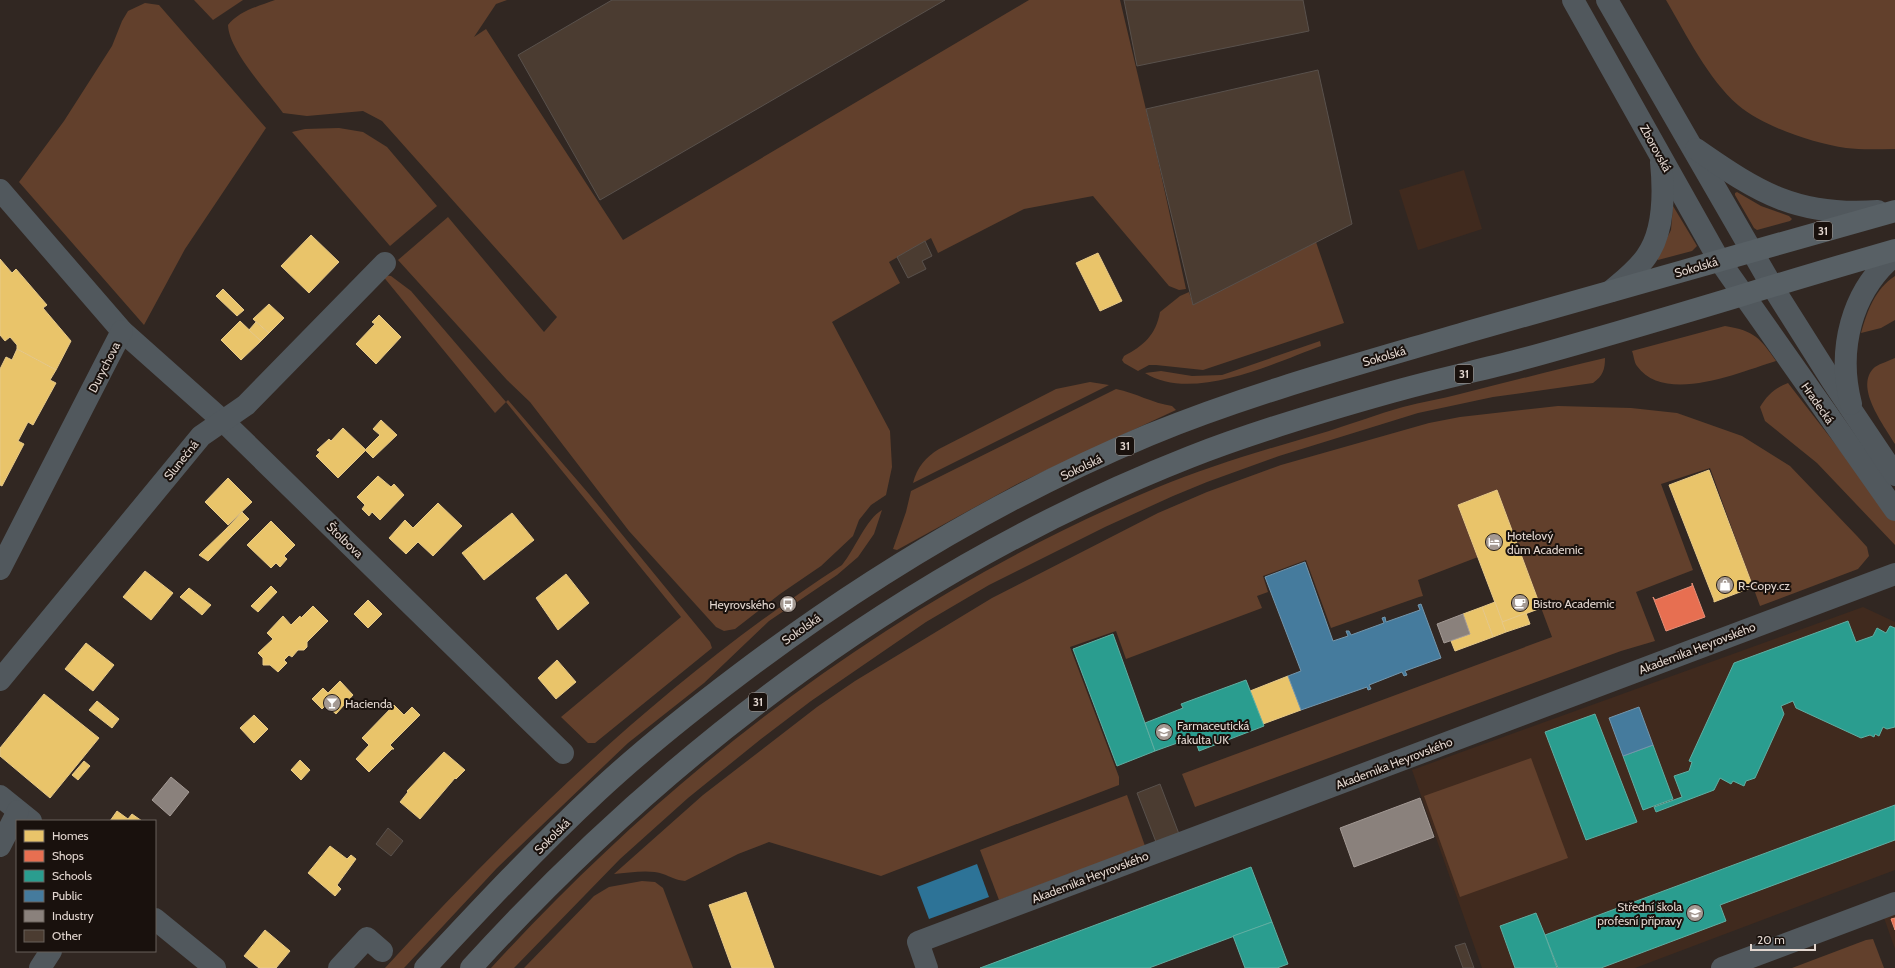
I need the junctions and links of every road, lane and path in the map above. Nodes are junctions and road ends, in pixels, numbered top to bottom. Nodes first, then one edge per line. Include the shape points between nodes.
1 (1573, 0) edge
2 (1607, 0) edge
3 (1690, 145) junction
4 (1661, 157) junction
5 (0, 190) edge
6 (1895, 210) edge
7 (1895, 250) edge
8 (1751, 252) junction
9 (1895, 255) edge
10 (1719, 260) junction
11 (385, 263) dead end
12 (1772, 286) junction
13 (1611, 291) junction
14 (1742, 294) junction
15 (122, 331) junction
16 (1854, 414) junction
17 (223, 421) junction
18 (1895, 475) edge
19 (1895, 510) edge
20 (0, 569) edge
21 (1895, 574) edge
22 (0, 680) edge
23 (563, 753) dead end
24 (0, 796) edge
25 (25, 816) edge
26 (16, 827) edge
27 (0, 846) edge
28 (1895, 903) edge
29 (156, 920) edge
30 (382, 951) dead end
31 (51, 952) edge
32 (40, 968) edge
33 (215, 968) edge
34 (339, 968) edge
35 (425, 968) edge
36 (472, 968) edge
37 (927, 968) edge
38 (1722, 968) edge

1 - 4 street, Zborovská
2 - 3 street
3 - 6 street via 1733,175 1768,195 1790,203 1851,213
3 - 8 street
4 - 10 street, Zborovská
4 - 13 street via 1662,210 1655,240 1637,268
5 - 15 street, Durychova
6 - 8 main road, Sokolská / 31
7 - 12 main road, 31
8 - 10 main road, Sokolská / 31
8 - 12 street
9 - 16 street via 1876,272 1853,315 1845,358 1846,383
10 - 13 main road, Sokolská / 31
10 - 14 street, Zborovská
11 - 17 street, Slunečná via 246,405
12 - 14 main road, 31
12 - 16 street, Hradecká
13 - 35 main road, Sokolská / 31 via 1296,382 1230,404 1068,472 970,523 852,594 792,635 633,759 580,808
14 - 19 street, Hradecká
14 - 36 main road, 31 via 1517,361 1395,391 1259,431 1187,458 1057,516 915,594 805,668 710,739 549,886
15 - 17 street, Štolbova
15 - 20 street, Durychova
16 - 18 street, Hradecká
17 - 22 street, Slunečná via 201,436
17 - 23 street, Štolbova
21 - 37 street, Akademika Heyrovského via 918,942
24 - 25 street
26 - 27 street
28 - 38 street
29 - 33 street
30 - 34 street via 367,938
31 - 32 street

